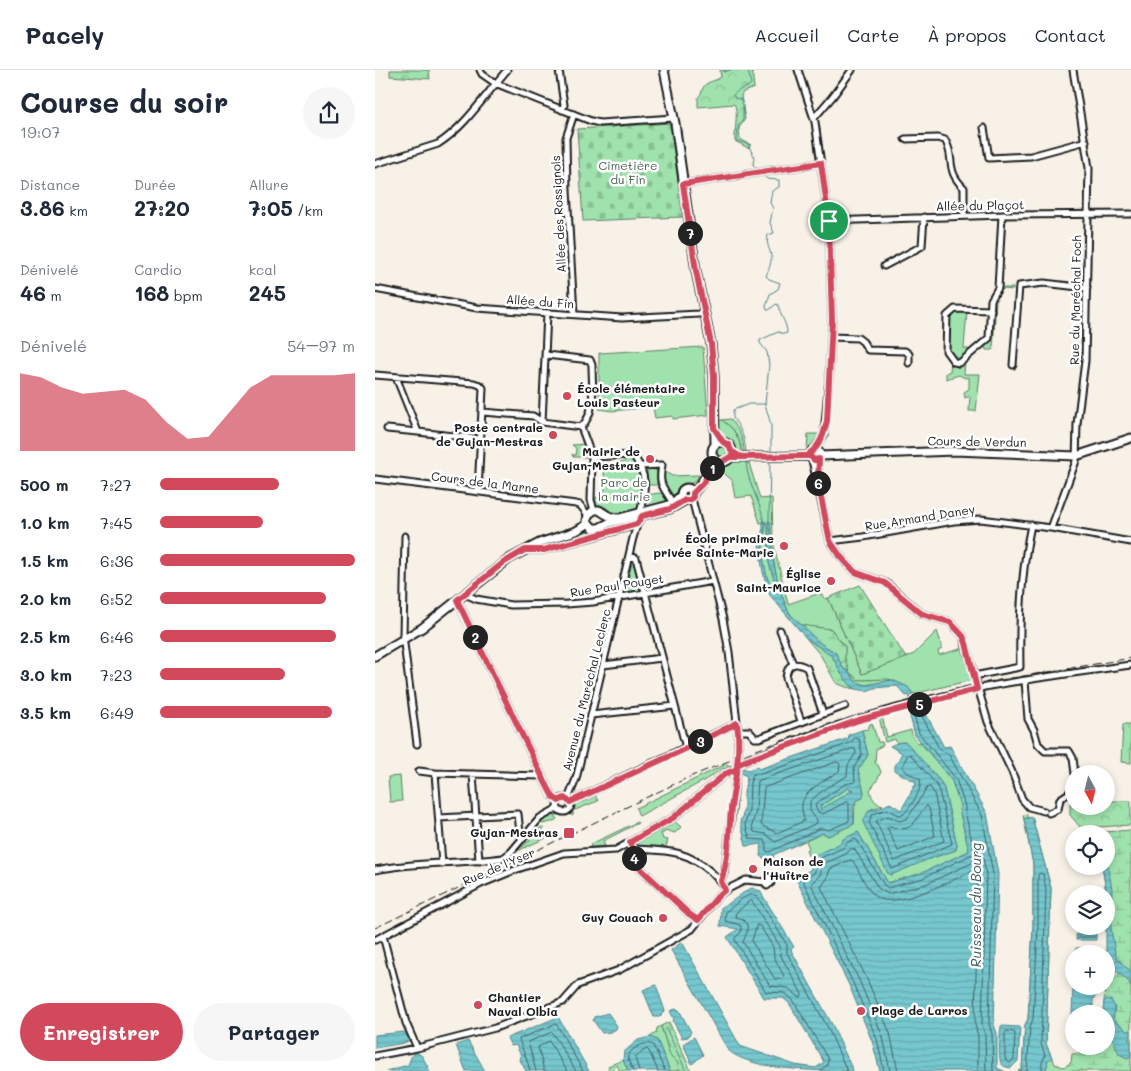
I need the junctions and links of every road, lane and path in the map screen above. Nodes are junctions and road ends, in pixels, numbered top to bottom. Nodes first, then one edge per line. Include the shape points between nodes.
1 (481, 70) edge
2 (507, 70) edge
3 (559, 70) edge
4 (664, 70) edge
5 (799, 70) edge
6 (852, 70) edge
7 (1073, 70) edge
8 (495, 83) junction
9 (562, 110) junction
10 (574, 114) junction
11 (674, 118) junction
12 (814, 118) junction
13 (984, 128) dead end
14 (905, 139) dead end
15 (1086, 140) junction
16 (821, 163) junction
17 (375, 164) edge
18 (683, 184) junction
19 (1087, 214) junction
20 (1131, 214) edge
21 (1002, 215) junction
22 (964, 216) junction
23 (924, 217) junction
24 (829, 221) junction
25 (884, 266) dead end
26 (1087, 288) junction
27 (375, 289) edge
28 (991, 310) junction
29 (547, 312) junction
30 (704, 312) junction
31 (574, 314) junction
32 (831, 336) junction
33 (546, 355) junction
34 (909, 363) dead end
35 (1013, 365) dead end
36 (375, 375) edge
37 (396, 377) junction
38 (483, 412) junction
39 (542, 422) junction
40 (581, 427) junction
41 (714, 428) junction
42 (387, 429) dead end
43 (418, 432) junction
44 (1131, 438) edge
45 (480, 439) junction
46 (723, 442) junction
47 (715, 445) junction
48 (731, 454) junction
49 (713, 456) junction
50 (815, 456) junction
51 (1076, 456) junction
52 (592, 457) junction
53 (721, 461) junction
54 (641, 466) junction
55 (375, 479) edge
56 (478, 492) junction
57 (688, 495) junction
58 (673, 503) junction
59 (591, 512) junction
60 (641, 514) junction
61 (605, 515) junction
62 (588, 524) junction
63 (604, 524) junction
64 (634, 525) junction
65 (1031, 525) junction
66 (1051, 528) junction
67 (405, 536) dead end
68 (830, 541) junction
69 (1131, 542) edge
70 (525, 550) junction
71 (629, 556) junction
72 (713, 581) junction
73 (645, 592) junction
74 (465, 594) junction
75 (619, 597) junction
76 (457, 600) junction
77 (780, 630) dead end
78 (405, 640) junction
79 (375, 656) edge
80 (662, 658) junction
81 (793, 664) junction
82 (1131, 664) edge
83 (603, 665) junction
84 (974, 676) junction
85 (1025, 681) junction
86 (977, 689) junction
87 (675, 706) junction
88 (845, 706) dead end
89 (823, 714) junction
90 (591, 715) junction
91 (801, 721) junction
92 (737, 723) junction
93 (738, 731) junction
94 (417, 744) dead end
95 (686, 748) junction
96 (1074, 765) edge
97 (737, 767) junction
98 (419, 771) dead end
99 (435, 773) junction
100 (473, 774) junction
101 (542, 776) junction
102 (1065, 796) edge
103 (569, 800) junction
104 (559, 801) junction
105 (559, 808) junction
106 (476, 816) junction
107 (439, 818) junction
108 (523, 839) junction
109 (630, 842) junction
110 (633, 849) junction
111 (479, 861) junction
112 (442, 864) junction
113 (375, 870) edge
114 (721, 881) junction
115 (765, 882) dead end
116 (725, 890) junction
117 (698, 920) junction
118 (383, 936) junction
119 (375, 940) edge
120 (417, 1048) junction
121 (375, 1056) edge

1 - 8 street
2 - 8 street
3 - 9 street
4 - 11 main road
5 - 12 street
6 - 12 street
7 - 15 street, Rue du Maréchal Foch
8 - 9 street
8 - 17 street via 445,140
9 - 10 street
10 - 11 street via 600,123
10 - 31 street, Allée des Rossignols via 566,138
11 - 18 main road
12 - 16 street
13 - 15 street via 989,158 1031,156
14 - 22 street via 945,140 952,173 964,188
15 - 19 street, Rue du Maréchal Foch via 1089,168
16 - 18 street
16 - 24 street
18 - 30 main road
19 - 20 street, Allée du Plaçot
19 - 21 street, Allée du Plaçot
19 - 26 street, Rue du Maréchal Foch
21 - 22 street, Allée du Plaçot
21 - 28 street via 998,288 991,300
22 - 23 street, Allée du Plaçot
23 - 24 street, Allée du Plaçot
23 - 25 street via 922,246
24 - 32 street
26 - 35 street via 1044,283 1019,286
26 - 51 street, Rue du Maréchal Foch via 1085,361
27 - 29 street, Allée du Fin via 477,308
28 - 28 street via 989,338 962,361 955,362 946,351 947,316 955,309
29 - 31 street, Allée du Fin
29 - 33 street
30 - 31 street, Allée du Fin via 622,318
30 - 41 main road via 713,361
32 - 34 street via 858,338 868,350 905,351 909,354
32 - 50 street via 827,421
33 - 39 street
33 - 40 street via 590,360 592,405
36 - 37 street
37 - 38 street via 480,385 483,388
37 - 43 street
38 - 39 street via 533,416
38 - 45 street
39 - 40 street
40 - 52 street
41 - 46 main road
41 - 47 main road
42 - 43 street
43 - 45 street
44 - 51 main road, Cours de Verdun
45 - 56 street
46 - 47 main road
46 - 48 main road via 729,445
47 - 49 main road
48 - 50 main road, Cours de Verdun via 745,458
48 - 53 main road
49 - 53 main road
49 - 57 main road
50 - 51 main road, Cours de Verdun via 955,451
50 - 68 street
51 - 66 street, Rue du Maréchal Foch
52 - 54 street via 633,455
52 - 59 street
53 - 57 main road
54 - 58 street via 662,465 662,488
54 - 60 street via 645,478
55 - 56 street, Cours de la Marne
56 - 59 street, Cours de la Marne via 576,504
57 - 58 main road
57 - 60 main road via 670,509
57 - 72 street via 693,503
58 - 60 main road
59 - 61 main road via 599,510
59 - 62 main road
60 - 61 main road via 620,518
60 - 64 main road
61 - 63 main road
62 - 63 main road via 596,528
62 - 70 main road
63 - 64 main road
64 - 70 street via 544,550
64 - 71 street, Avenue du Maréchal Leclerc
65 - 66 street, Rue Armand Daney
65 - 68 street, Rue Armand Daney via 981,519 954,521
65 - 84 street via 1021,596 1020,667
66 - 69 street, Rue Armand Daney
67 - 78 street
68 - 84 street via 859,574 885,583 922,614 950,622 963,636
70 - 74 main road via 503,563
71 - 73 street via 636,558
71 - 75 street, Avenue du Maréchal Leclerc
72 - 73 street, Rue Paul Pouget
72 - 92 street via 729,652
73 - 75 street, Rue Paul Pouget
73 - 80 street
74 - 75 street, Rue Paul Pouget via 476,599 531,606
74 - 76 main road
75 - 83 street, Avenue du Maréchal Leclerc
76 - 78 main road
76 - 101 street
77 - 81 street
78 - 79 main road
78 - 94 street
80 - 83 street
80 - 87 street
81 - 89 street via 807,668
81 - 91 street via 787,671 787,678
82 - 85 street, Rue de l'Yser
83 - 90 street, Avenue du Maréchal Leclerc
84 - 86 street
85 - 86 street, Rue de l'Yser
85 - 96 street via 1028,719 1037,744 1045,751 1069,751
86 - 97 street, Rue de l'Yser via 859,720 766,753
86 - 102 street via 990,728 1024,802 1029,807 1047,812 1058,809 1060,799
87 - 90 street
87 - 95 street
88 - 89 street
89 - 91 street
90 - 103 street, Avenue du Maréchal Leclerc
91 - 93 street via 759,738 749,731
92 - 93 street
92 - 95 street
93 - 97 street
95 - 103 street
97 - 109 street, Rue de l'Yser via 673,818
97 - 114 street
98 - 99 street
99 - 100 street
99 - 107 street
100 - 101 street
100 - 106 street
101 - 104 street via 553,797
103 - 104 street via 562,798
103 - 105 street via 567,811
104 - 105 street
105 - 108 street via 540,818
106 - 107 street
106 - 108 street via 518,814
106 - 111 street
107 - 112 street
108 - 111 street via 503,858
109 - 110 street
109 - 118 street, Rue de l'Yser via 616,850 564,853 515,870 481,884
110 - 114 street via 685,855 702,864
110 - 117 street via 635,861 641,869
111 - 112 street
112 - 113 street
114 - 116 street
115 - 116 street via 745,880
116 - 117 street
117 - 120 street via 692,929 649,954 619,970 578,985 563,1002 495,1028
118 - 119 street, Rue de l'Yser
118 - 120 street via 406,1023
120 - 121 street

